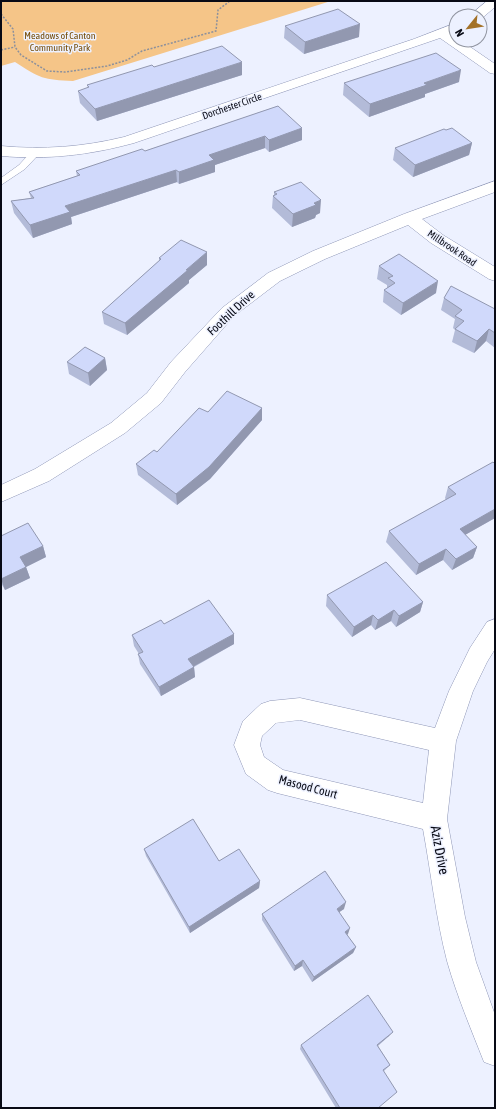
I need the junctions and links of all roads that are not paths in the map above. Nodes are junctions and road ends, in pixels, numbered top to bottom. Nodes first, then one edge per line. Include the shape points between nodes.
1 (495, 2) edge
2 (487, 8) edge
3 (448, 30) edge
4 (441, 33) junction
5 (495, 70) edge
6 (1, 151) edge
7 (34, 154) junction
8 (1, 182) edge
9 (495, 186) edge
10 (410, 218) junction
11 (495, 276) edge
12 (1, 494) edge
13 (495, 629) edge
14 (443, 741) junction
15 (434, 819) junction
16 (495, 1051) edge

1 - 2 street
3 - 4 street, Dorchester Circle
4 - 5 street
4 - 7 street, Dorchester Circle via 129,140 84,150
6 - 7 street, Dorchester Circle
7 - 8 lane
9 - 10 street, Foothill Drive
10 - 11 street, Millbrook Road via 437,239
10 - 12 street, Foothill Drive via 319,255 269,281 228,312 178,367 154,398 118,428 59,466
13 - 14 street, Aziz Drive via 478,654
14 - 15 street, Aziz Drive
14 - 15 street, Masood Court via 300,709 270,712 252,729 248,745 255,765 277,781
15 - 16 street, Aziz Drive via 451,917 462,962

